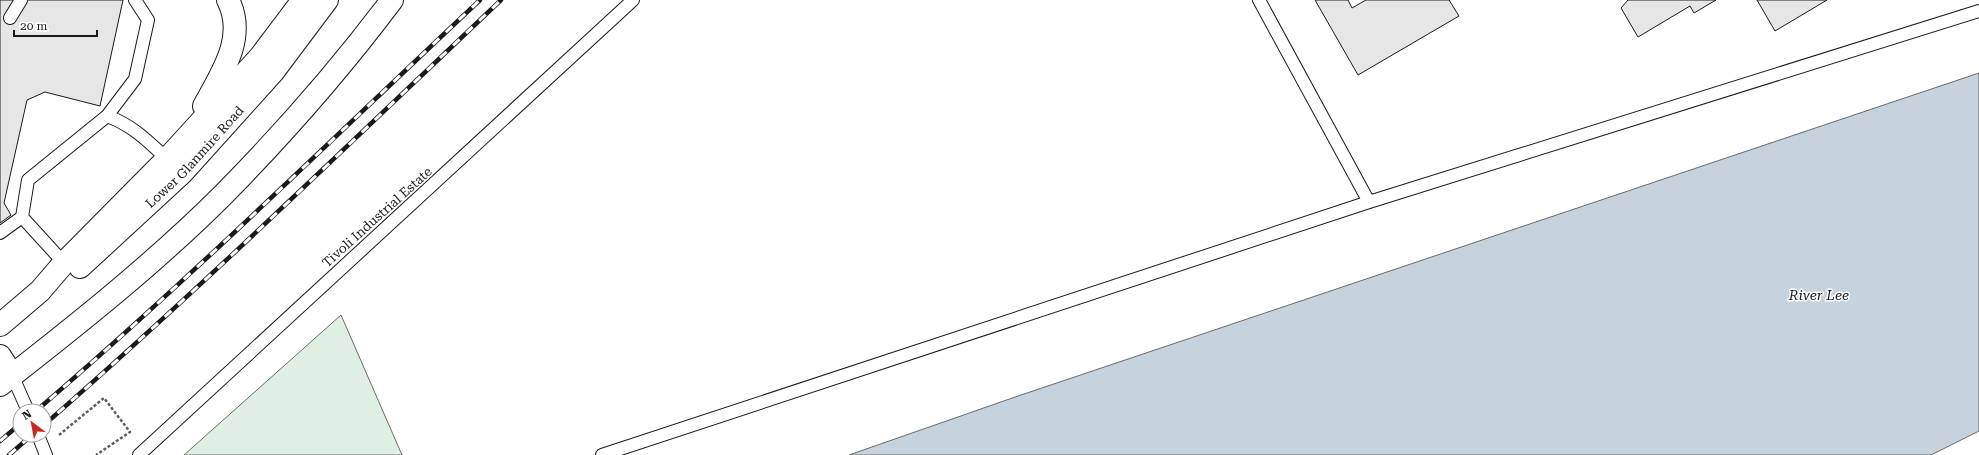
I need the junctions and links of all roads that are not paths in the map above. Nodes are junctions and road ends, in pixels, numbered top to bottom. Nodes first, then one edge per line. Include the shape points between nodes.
1 (20, 0) edge
2 (135, 0) edge
3 (228, 0) edge
4 (303, 0) edge
5 (327, 0) edge
6 (392, 0) edge
7 (633, 0) edge
8 (1259, 0) edge
9 (1979, 11) edge
10 (10, 18) dead end
11 (107, 116) junction
12 (185, 140) junction
13 (167, 159) junction
14 (1369, 202) junction
15 (22, 217) junction
16 (0, 232) edge
17 (64, 263) junction
18 (40, 291) junction
19 (0, 325) edge
20 (0, 356) edge
21 (6, 380) edge
22 (22, 403) edge
23 (139, 455) edge
24 (602, 455) edge

1 - 10 lane
2 - 11 lane via 148,20 135,79
3 - 12 main road via 233,10 235,39 224,71
4 - 12 main road, Lower Glanmire Road via 260,57
5 - 18 main road, Lower Glanmire Road via 273,72 182,173 74,272
6 - 21 main road via 331,78 223,195 111,296
7 - 23 lane, Tivoli Industrial Estate
8 - 14 lane
9 - 14 lane
11 - 13 lane via 124,122
11 - 15 lane via 28,180
12 - 13 main road, Lower Glanmire Road
13 - 17 main road, Lower Glanmire Road
14 - 24 lane
15 - 16 lane
15 - 17 lane
17 - 18 main road, Lower Glanmire Road
18 - 19 main road, Lower Glanmire Road
20 - 21 main road
21 - 22 lane

